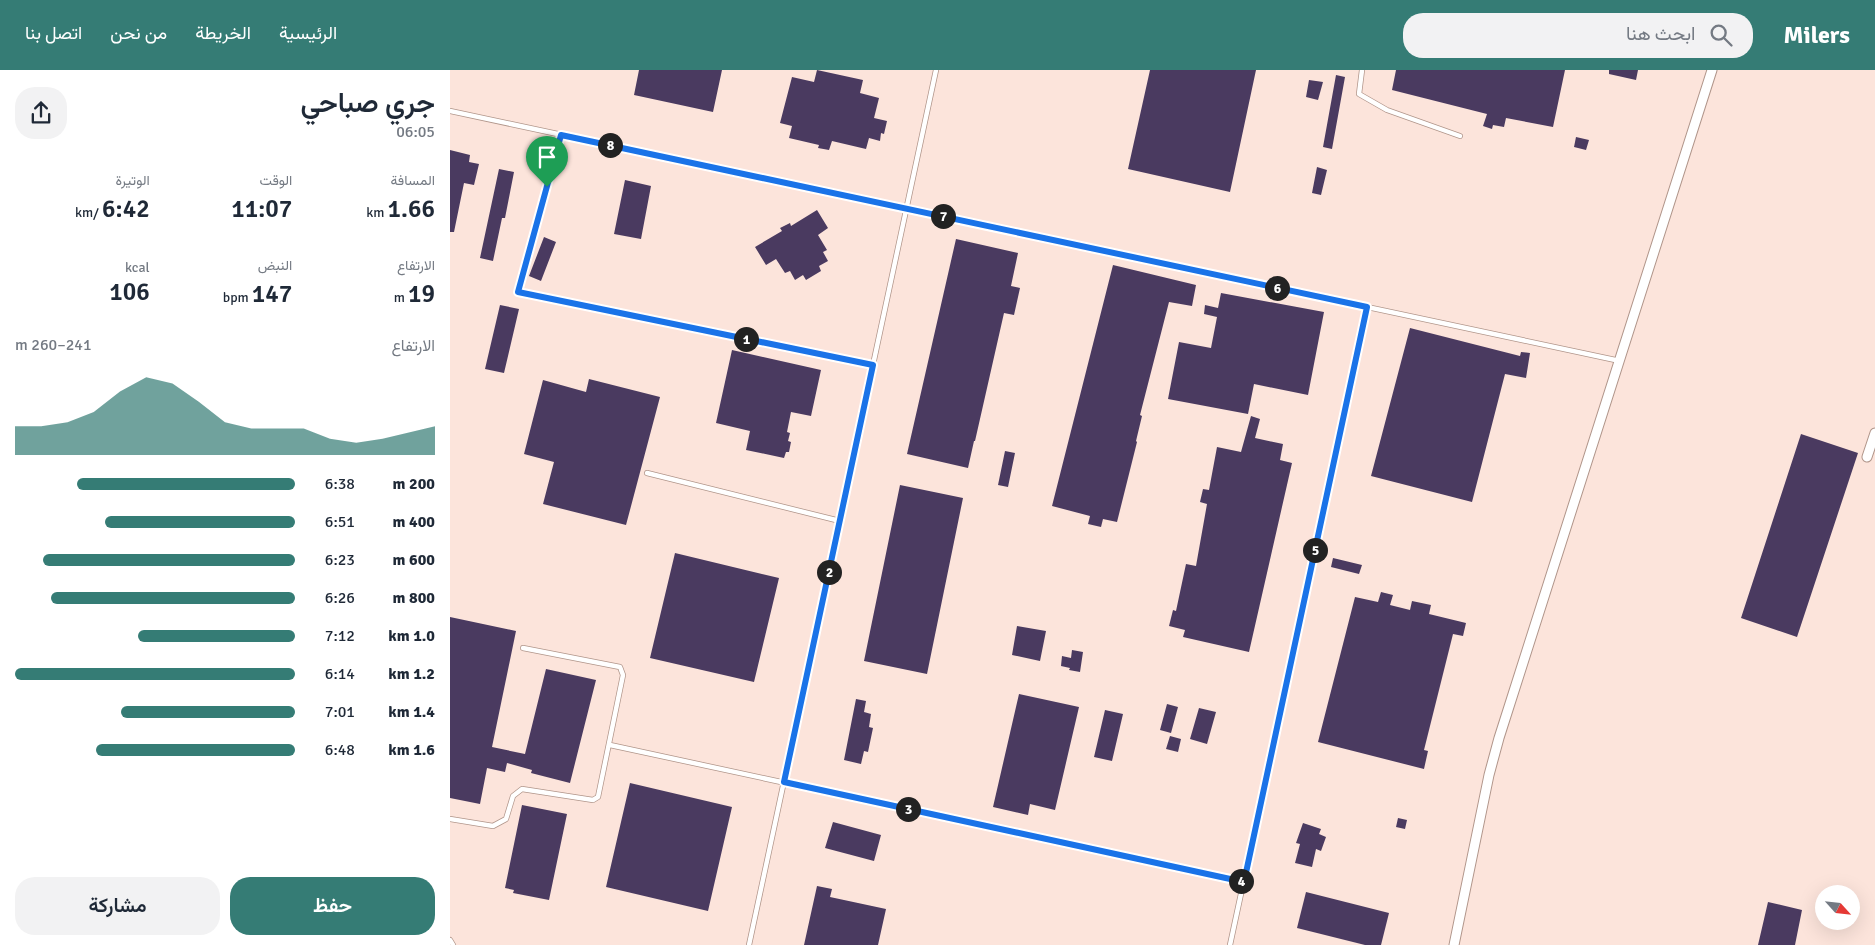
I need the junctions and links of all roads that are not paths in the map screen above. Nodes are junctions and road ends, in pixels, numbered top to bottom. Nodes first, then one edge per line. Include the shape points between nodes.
1 (936, 70) edge
2 (1362, 70) edge
3 (1712, 70) edge
4 (450, 111) edge
5 (561, 135) junction
6 (1460, 136) dead end
7 (906, 208) junction
8 (1367, 307) junction
9 (1620, 361) junction
10 (873, 365) junction
11 (1875, 433) edge
12 (1867, 457) dead end
13 (647, 474) dead end
14 (840, 521) junction
15 (522, 648) dead end
16 (610, 745) junction
17 (784, 782) junction
18 (450, 819) edge
19 (1244, 882) junction
20 (450, 940) edge
21 (453, 945) edge
22 (749, 945) edge
23 (1230, 945) edge
24 (1454, 945) edge

1 - 7 lane
2 - 6 lane via 1359,94 1387,110
3 - 9 street
4 - 5 lane
5 - 7 lane
5 - 10 lane via 518,292
7 - 8 lane
7 - 10 lane
8 - 9 lane
8 - 19 lane
9 - 24 street via 1491,766
10 - 14 lane
11 - 12 street
13 - 14 lane
14 - 17 lane
15 - 16 lane via 620,667 623,675
16 - 17 lane
16 - 18 lane via 598,797 593,800 522,789 514,796 506,819 493,826
17 - 19 lane
17 - 22 lane
19 - 23 lane
20 - 21 lane

